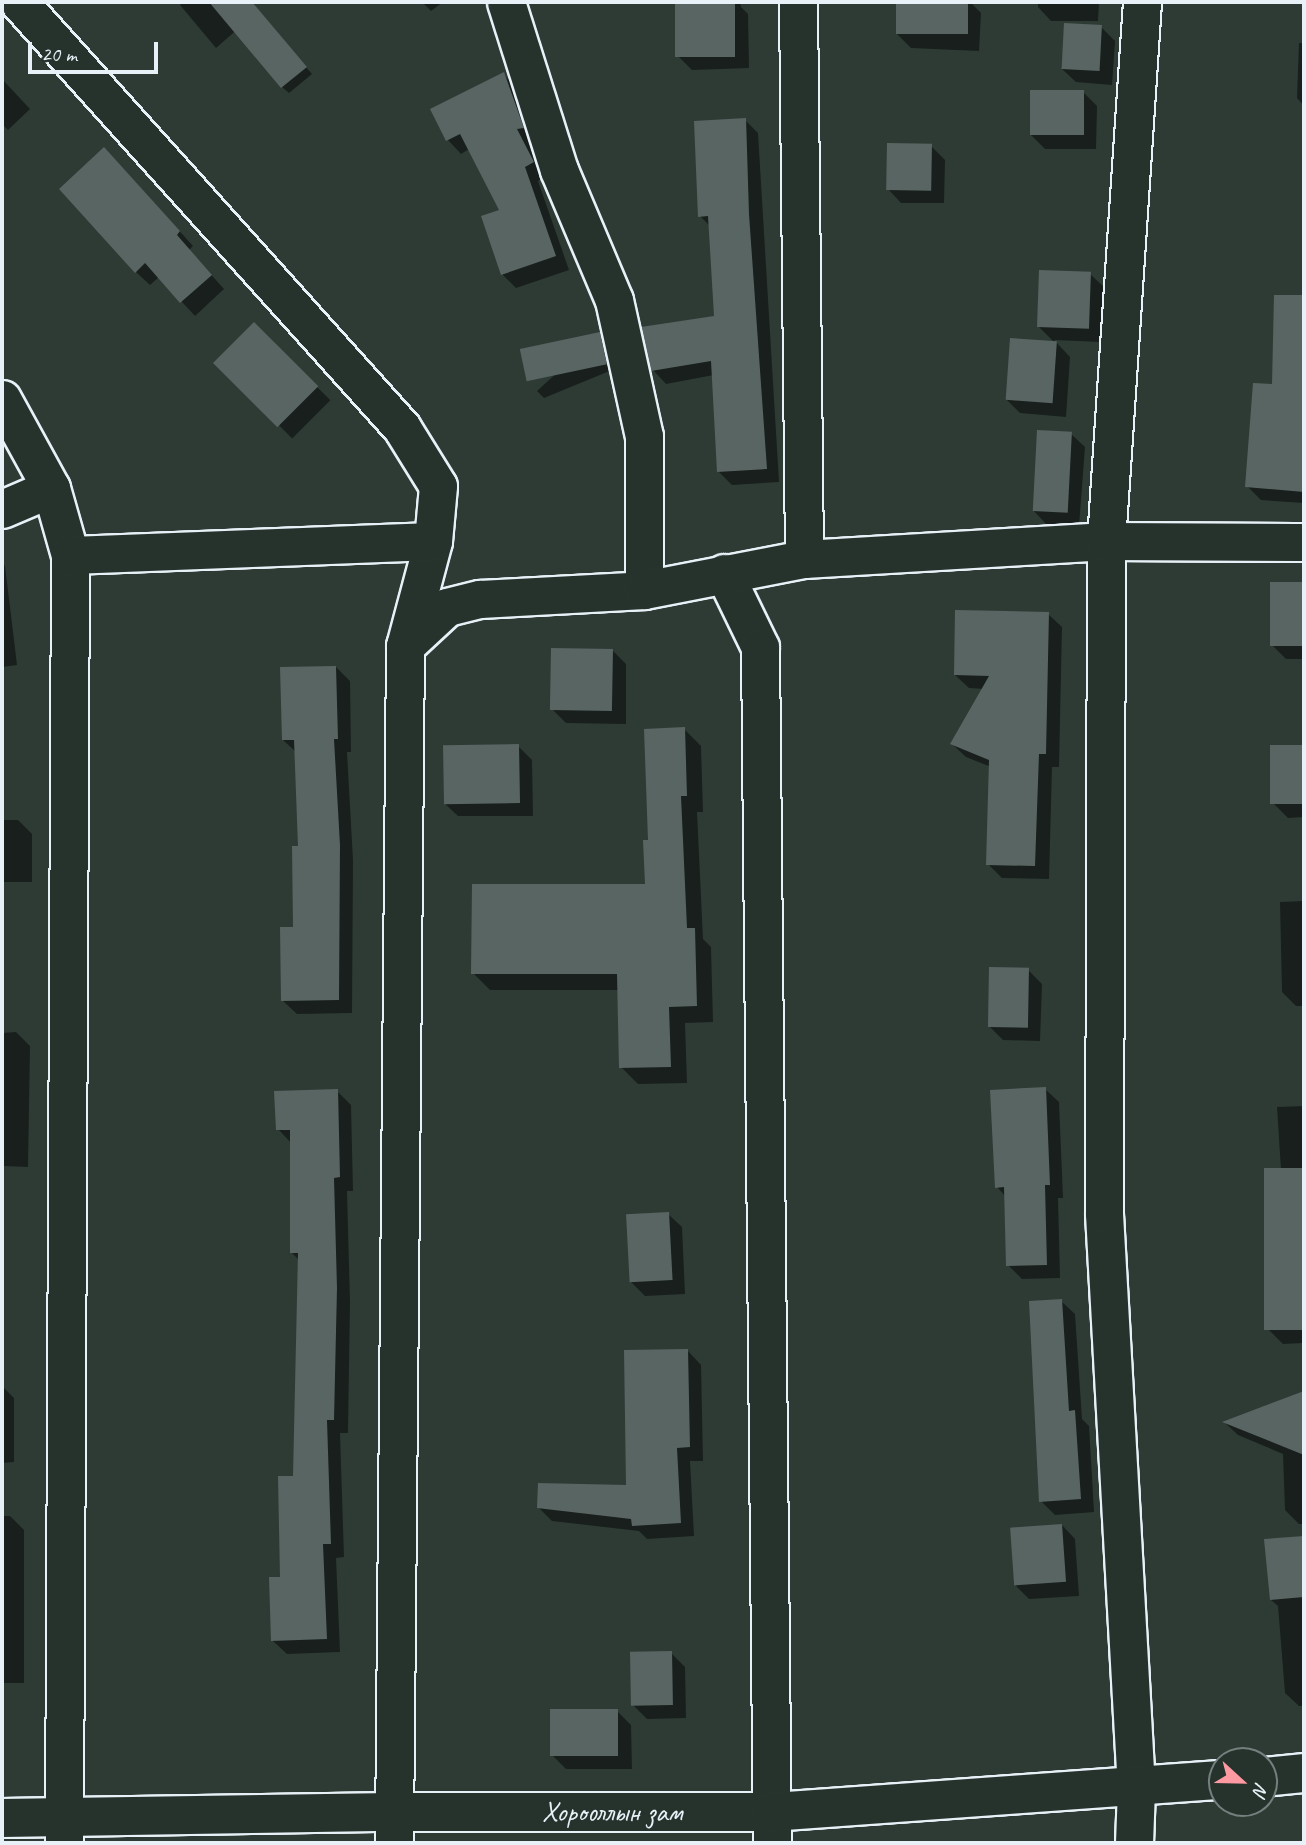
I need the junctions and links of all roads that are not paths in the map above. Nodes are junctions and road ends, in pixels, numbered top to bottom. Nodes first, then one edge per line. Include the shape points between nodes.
1 (19, 2) edge
2 (506, 2) edge
3 (798, 2) edge
4 (1142, 2) edge
5 (2, 399) edge
6 (51, 488) junction
7 (2, 509) edge
8 (433, 541) junction
9 (1106, 541) junction
10 (1304, 542) edge
11 (70, 555) junction
12 (804, 559) junction
13 (724, 573) junction
14 (643, 590) junction
15 (405, 646) junction
16 (1304, 1773) edge
17 (1278, 1776) edge
18 (1208, 1781) edge
19 (1136, 1788) junction
20 (2, 1818) edge
21 (772, 1827) edge
22 (393, 1828) edge
23 (63, 1830) edge
24 (1134, 1843) edge

1 - 8 street via 402,428 439,486
2 - 14 street via 559,170 614,300 644,436
3 - 12 street
4 - 9 street
5 - 6 street
6 - 7 street
6 - 11 street
8 - 11 street
8 - 15 street
9 - 10 street
9 - 12 street
9 - 19 street via 1104,1213
11 - 23 street
12 - 13 street
13 - 14 street
13 - 21 street via 760,647
14 - 15 street via 480,599 447,607
15 - 22 street
16 - 17 street
18 - 19 street, Хорооллын зам
19 - 21 street, Хорооллын зам
19 - 24 street
20 - 23 street, Хорооллын зам
21 - 22 street, Хорооллын зам
22 - 23 street, Хорооллын зам

